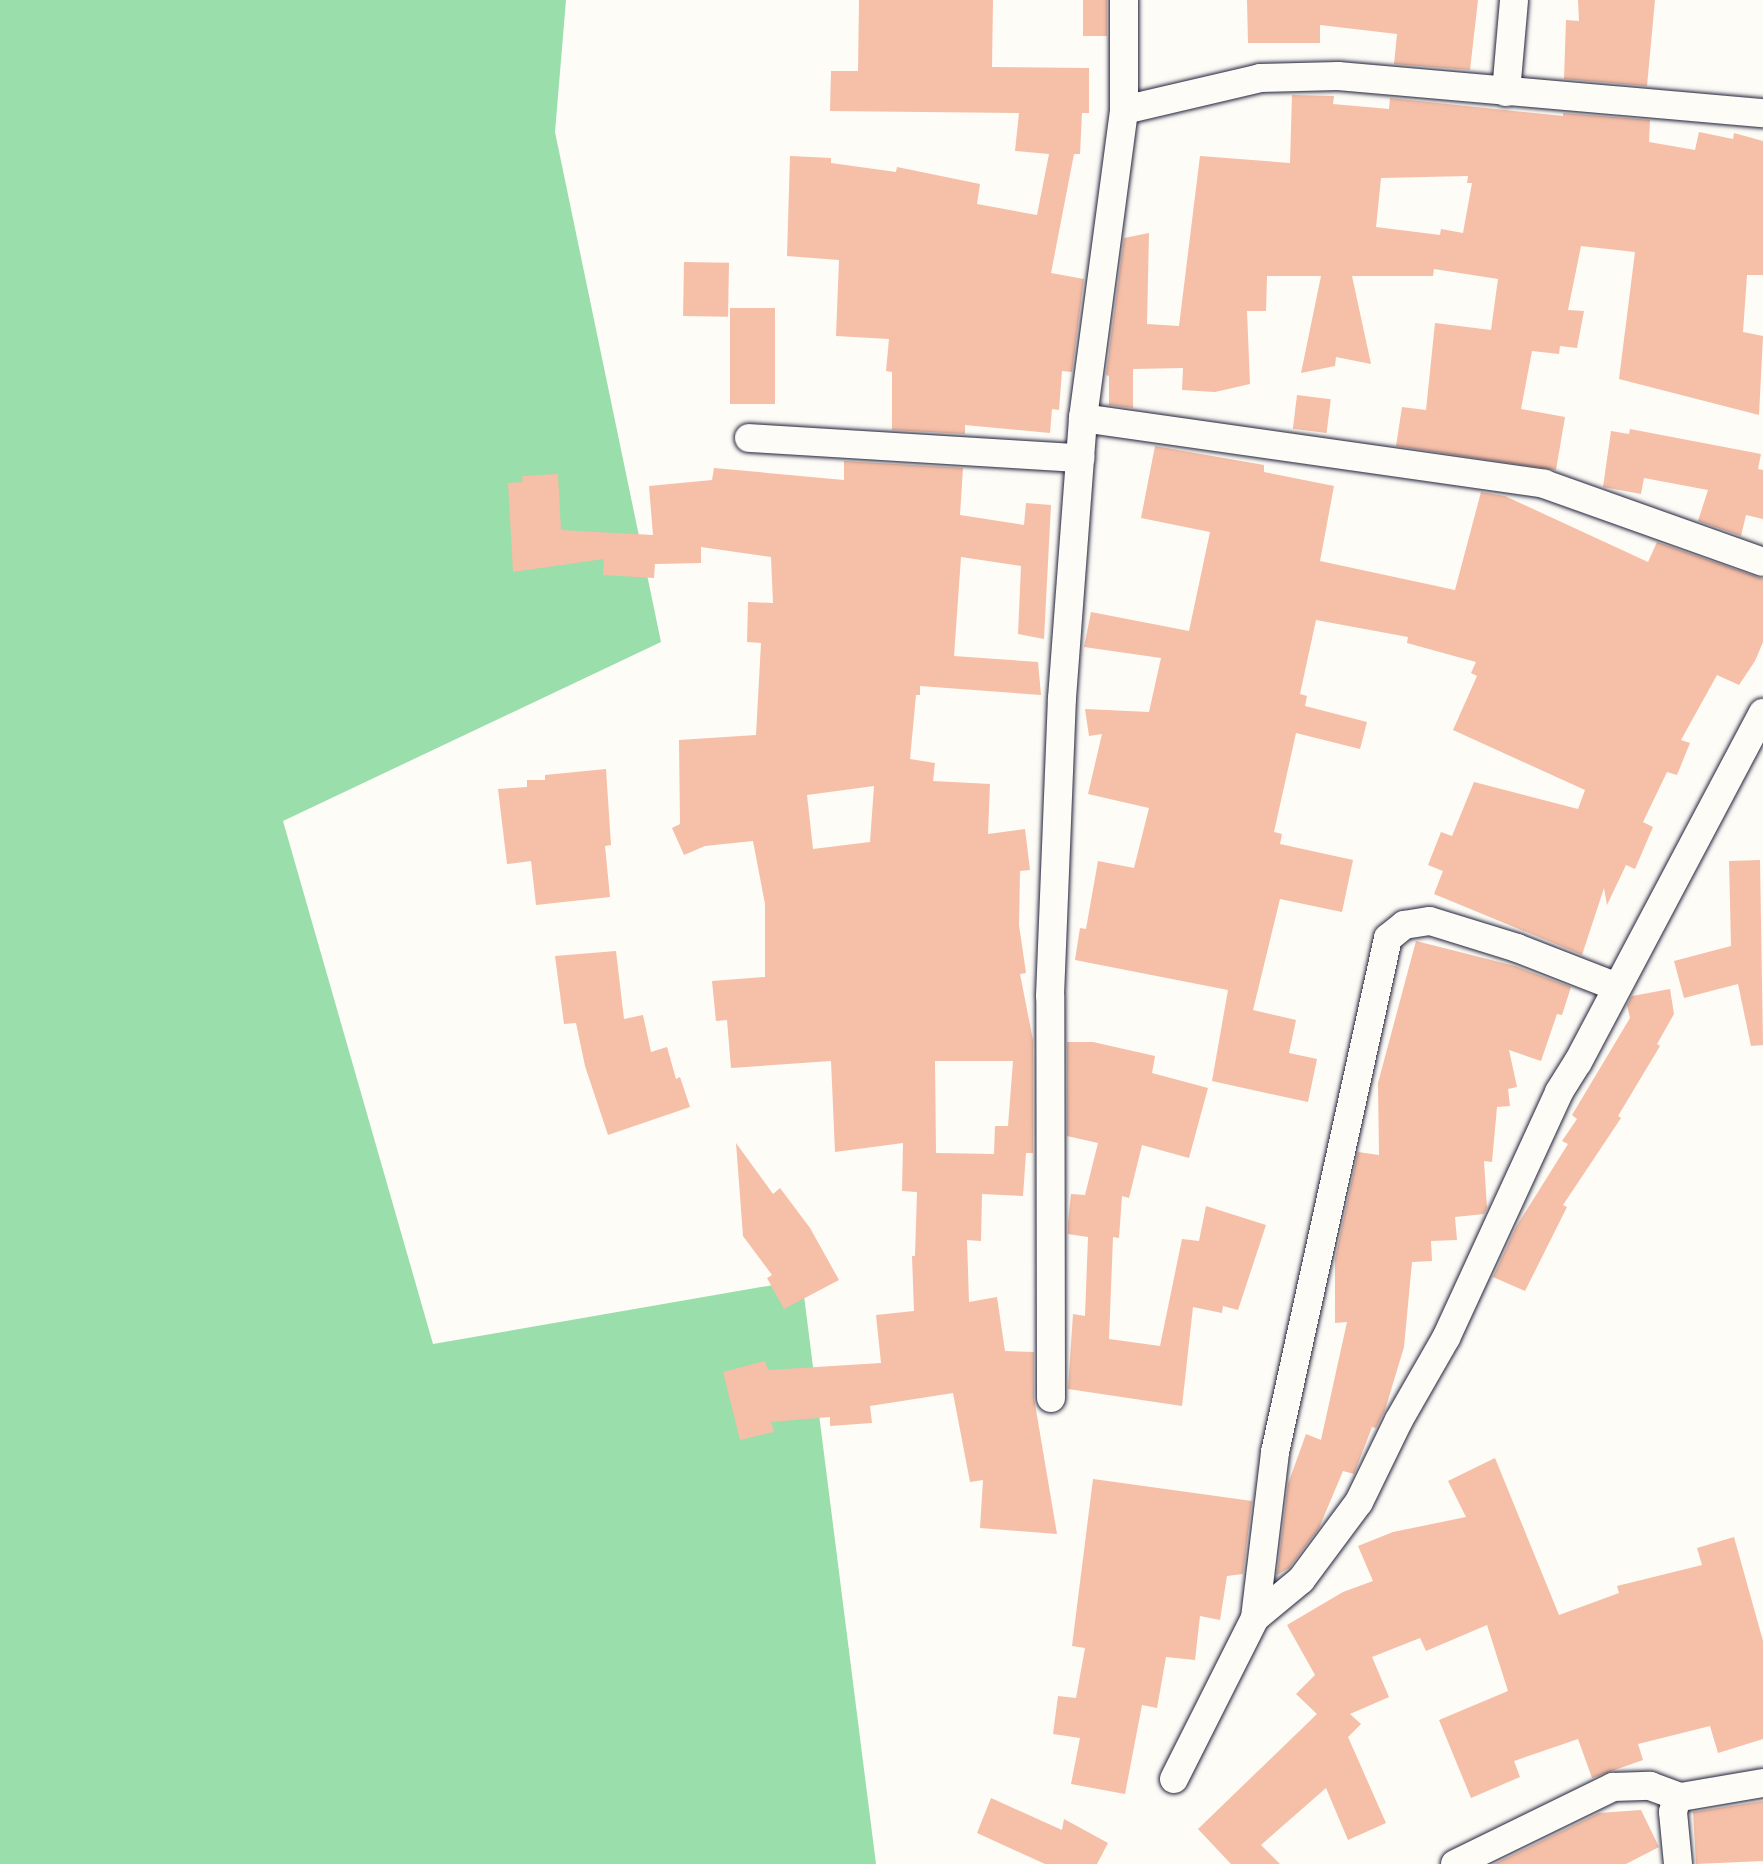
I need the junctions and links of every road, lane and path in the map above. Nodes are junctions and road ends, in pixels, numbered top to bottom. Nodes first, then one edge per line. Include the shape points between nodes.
1 (1124, 0) edge
2 (1514, 0) edge
3 (1506, 92) junction
4 (1124, 110) junction
5 (1763, 113) edge
6 (1083, 418) junction
7 (749, 438) dead end
8 (1080, 458) junction
9 (1763, 562) edge
10 (1763, 713) edge
11 (1617, 987) junction
12 (1051, 1398) dead end
13 (1255, 1618) junction
14 (1174, 1779) dead end
15 (1763, 1783) edge
16 (1681, 1797) junction
17 (1455, 1864) edge
18 (1678, 1864) edge

1 - 4 street
2 - 3 street
3 - 4 street via 1338,76 1260,78
3 - 5 street
4 - 6 street
6 - 8 street
6 - 9 street via 1544,484
7 - 8 street
8 - 12 street via 1062,698 1050,996
10 - 11 street
11 - 13 street via 1559,1092 1446,1338 1359,1502 1301,1580
11 - 13 street via 1430,921 1404,925 1388,938 1275,1452
13 - 14 street
15 - 16 street
16 - 17 street via 1650,1786 1613,1787
16 - 18 street via 1673,1812

